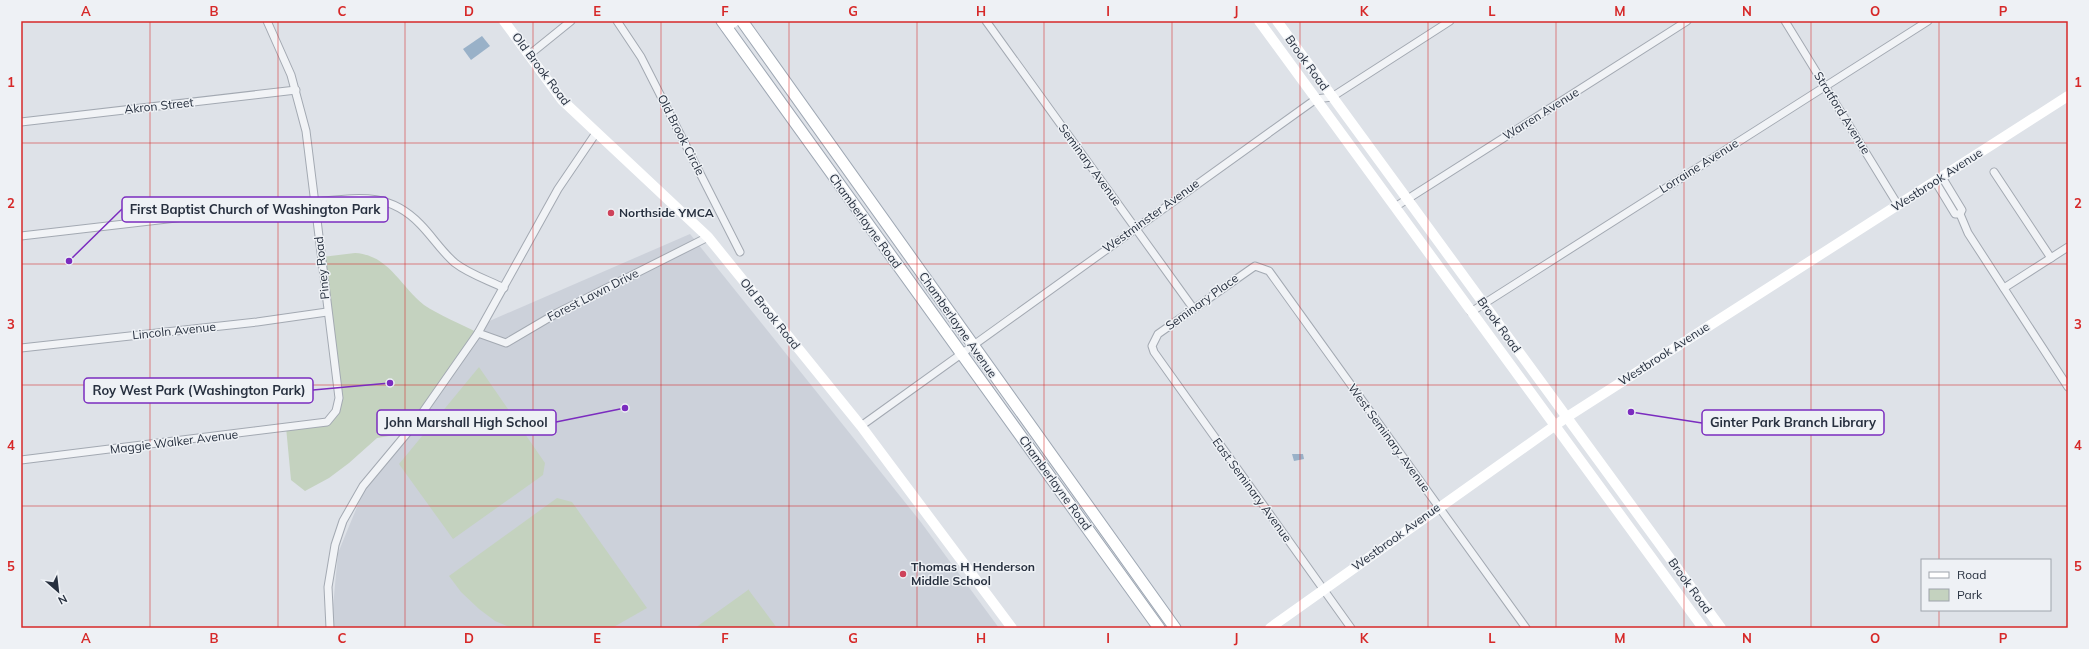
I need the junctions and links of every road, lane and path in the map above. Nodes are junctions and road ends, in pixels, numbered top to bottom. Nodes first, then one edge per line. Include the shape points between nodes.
1 (267, 21) edge
2 (504, 21) edge
3 (571, 21) edge
4 (617, 21) edge
5 (742, 21) edge
6 (986, 21) edge
7 (1259, 21) edge
8 (1277, 21) edge
9 (1450, 21) edge
10 (1687, 21) edge
11 (1785, 21) edge
12 (1928, 21) edge
13 (728, 23) edge
14 (529, 55) junction
15 (1825, 86) junction
16 (296, 90) junction
17 (2068, 96) edge
18 (1332, 97) junction
19 (1316, 99) junction
20 (21, 122) edge
21 (596, 133) junction
22 (1994, 172) dead end
23 (1939, 179) junction
24 (1407, 199) junction
25 (315, 202) junction
26 (1898, 205) junction
27 (1395, 207) junction
28 (1135, 228) junction
29 (21, 236) edge
30 (708, 238) junction
31 (2068, 247) edge
32 (740, 252) dead end
33 (2051, 258) junction
34 (1264, 268) joint
35 (504, 288) junction
36 (2004, 288) junction
37 (1483, 304) junction
38 (1193, 308) junction
39 (327, 312) junction
40 (1471, 312) junction
41 (478, 333) junction
42 (973, 344) junction
43 (21, 348) edge
44 (1154, 352) joint
45 (961, 353) junction
46 (2068, 387) edge
47 (1566, 416) junction
48 (327, 422) joint
49 (1554, 425) junction
50 (861, 426) junction
51 (21, 460) edge
52 (1438, 507) junction
53 (1323, 589) junction
54 (330, 628) edge
55 (1012, 628) edge
56 (1159, 628) edge
57 (1175, 628) edge
58 (1270, 628) edge
59 (1351, 628) edge
60 (1526, 628) edge
61 (1703, 628) edge
62 (1721, 628) edge

1 - 16 street, Piney Road
2 - 14 street, Old Brook Road
3 - 14 street
4 - 32 street, Old Brook Circle via 641,57
5 - 42 main road, Chamberlayne Avenue
6 - 28 street, Seminary Avenue
7 - 19 street, Brook Road
8 - 18 street, Brook Road
9 - 18 street, Westminster Avenue
10 - 24 street, Warren Avenue
11 - 15 street, Stratford Avenue
12 - 15 street, Lorraine Avenue
13 - 45 main road, Chamberlayne Road
14 - 21 street, Old Brook Road via 562,100
15 - 26 street, Stratford Avenue
15 - 37 street, Lorraine Avenue
16 - 20 street, Akron Street
16 - 25 street, Piney Road via 308,143
17 - 23 street, Westbrook Avenue
18 - 19 street, Westminster Avenue
18 - 24 street, Brook Road
19 - 27 street, Brook Road
19 - 28 street, Westminster Avenue
21 - 30 street, Old Brook Road
21 - 35 street via 558,188
22 - 33 street, Westbrook Avenue
23 - 26 street, Westbrook Avenue
23 - 36 street via 1960,206 1960,214 1966,229
24 - 27 street, Warren Avenue
24 - 37 street, Brook Road
25 - 29 street
25 - 35 street via 354,198 377,199 400,207 420,224 454,262 465,270
25 - 39 street, Piney Road
26 - 47 street, Westbrook Avenue
27 - 40 street, Brook Road
28 - 38 street, Seminary Avenue
28 - 42 street, Westminster Avenue
30 - 41 street, Forest Lawn Drive via 556,313 506,343
30 - 50 street, Old Brook Road
31 - 33 street
33 - 36 street
34 - 38 street, Seminary Place via 1255,266 1248,269
34 - 52 street, West Seminary Avenue via 1271,274
35 - 41 street
36 - 46 street
37 - 40 street, Lorraine Avenue
37 - 47 street, Brook Road
38 - 44 street, Seminary Place via 1158,334 1153,342
39 - 43 street, Lincoln Avenue
39 - 48 street, Piney Road via 339,398 336,411
40 - 49 street, Brook Road
41 - 54 street via 413,426 363,486 343,521 335,545 328,588
42 - 45 street, Westminster Avenue
42 - 57 main road, Chamberlayne Avenue
44 - 53 street, East Seminary Avenue
45 - 50 street, Westminster Avenue
45 - 56 main road, Chamberlayne Road
47 - 49 street, Westbrook Avenue
47 - 62 street, Brook Road
48 - 51 street, Maggie Walker Avenue
49 - 52 street, Westbrook Avenue
49 - 61 street, Brook Road
50 - 55 street, Old Brook Road
52 - 53 street, Westbrook Avenue
52 - 60 street, West Seminary Avenue
53 - 58 street, Westbrook Avenue
53 - 59 street, East Seminary Avenue

